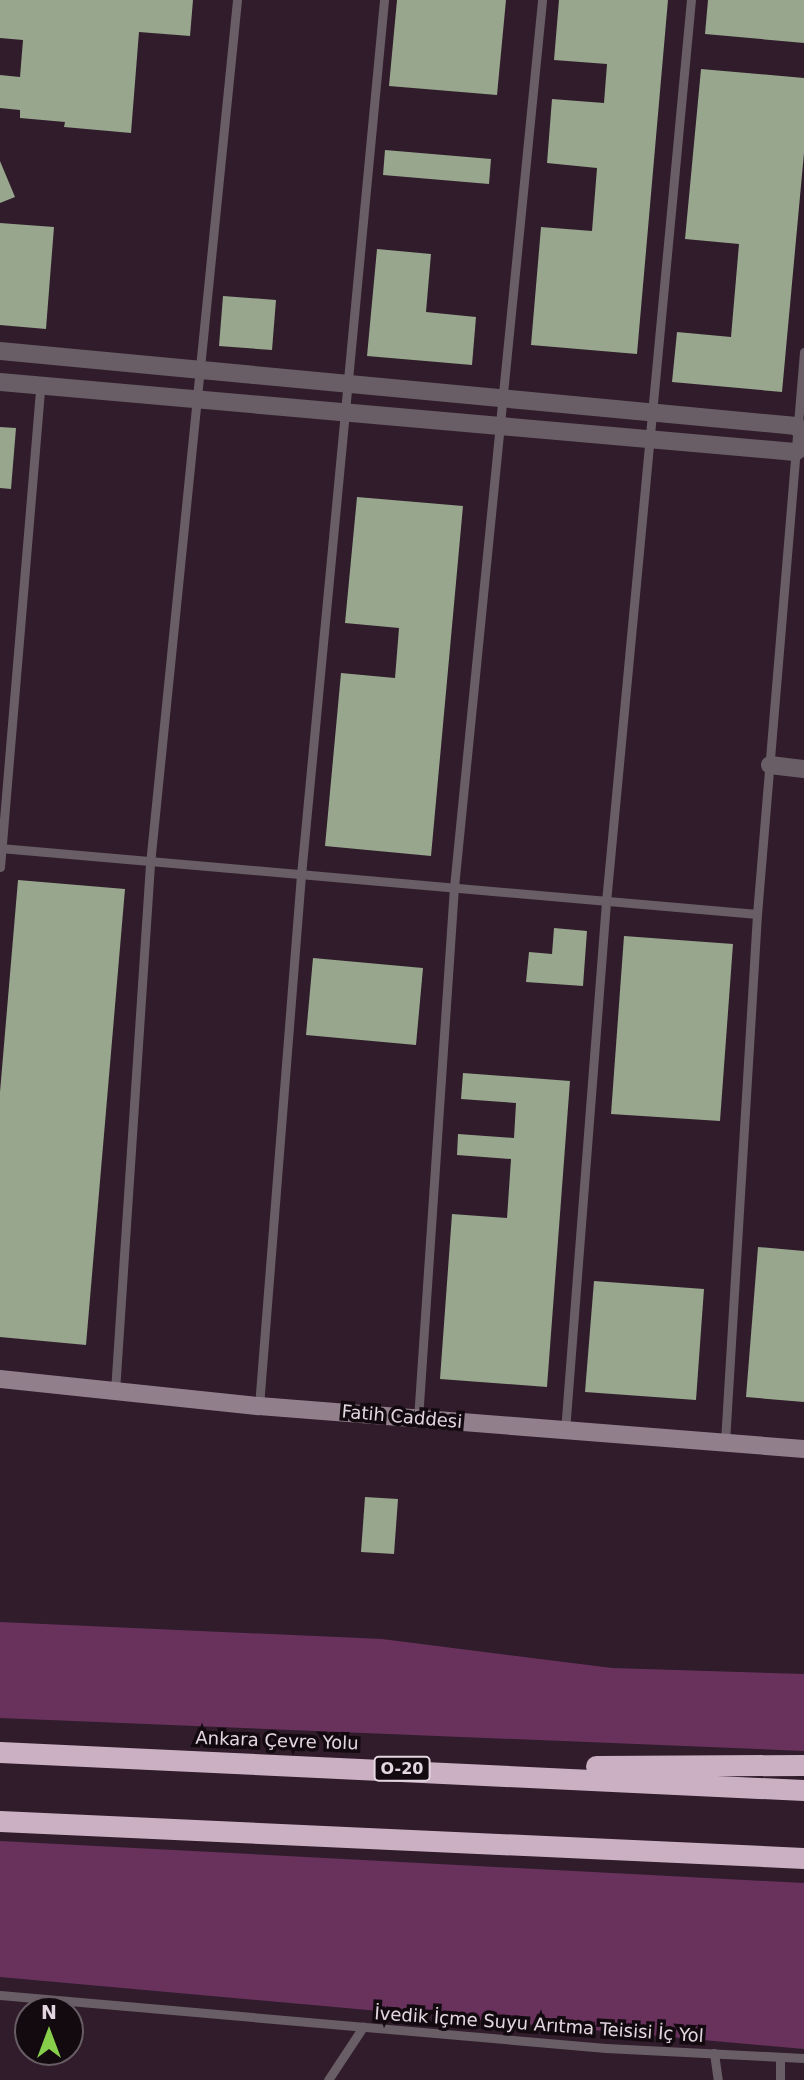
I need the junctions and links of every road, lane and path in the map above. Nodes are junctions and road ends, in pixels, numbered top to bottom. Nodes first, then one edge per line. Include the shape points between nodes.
1 (237, 0) edge
2 (384, 0) edge
3 (542, 0) edge
4 (691, 0) edge
5 (0, 351) edge
6 (804, 352) edge
7 (198, 370) junction
8 (0, 382) edge
9 (348, 384) junction
10 (40, 386) junction
11 (499, 398) junction
12 (196, 399) junction
13 (346, 413) junction
14 (652, 413) junction
15 (497, 426) junction
16 (800, 430) edge
17 (649, 439) junction
18 (800, 449) edge
19 (770, 765) junction
20 (804, 769) edge
21 (1, 848) edge
22 (150, 863) junction
23 (0, 867) edge
24 (301, 874) junction
25 (454, 887) junction
26 (606, 902) junction
27 (757, 914) junction
28 (0, 1379) edge
29 (115, 1391) junction
30 (259, 1406) junction
31 (418, 1419) junction
32 (565, 1431) junction
33 (725, 1442) junction
34 (804, 1449) edge
35 (0, 1752) edge
36 (804, 1765) edge
37 (359, 1767) junction
38 (804, 1790) edge
39 (0, 1821) edge
40 (493, 1842) junction
41 (804, 1858) edge
42 (804, 1871) edge
43 (0, 1995) edge
44 (363, 2027) junction
45 (714, 2053) junction
46 (780, 2057) junction
47 (804, 2058) edge
48 (328, 2080) edge
49 (718, 2080) edge
50 (780, 2080) edge

1 - 7 lane
2 - 9 lane
3 - 11 lane
4 - 14 lane
5 - 7 street
6 - 16 lane
7 - 9 street
7 - 12 lane
8 - 10 street
9 - 11 street
9 - 13 lane
10 - 12 street
10 - 21 lane
11 - 14 street
11 - 15 lane
12 - 13 street
12 - 22 lane
13 - 15 street
13 - 24 lane
14 - 16 street
14 - 17 lane
15 - 17 street
15 - 25 lane
16 - 18 lane
17 - 18 street
17 - 26 lane
18 - 19 lane
19 - 20 street
19 - 27 lane
21 - 22 lane
21 - 23 lane
22 - 24 lane
22 - 29 lane
24 - 25 lane
24 - 30 lane
25 - 26 lane
25 - 31 lane
26 - 27 lane
26 - 32 lane
27 - 33 lane
28 - 29 street, Fatih Caddesi
29 - 30 street, Fatih Caddesi
30 - 31 street, Fatih Caddesi
31 - 32 street, Fatih Caddesi
32 - 33 street, Fatih Caddesi
33 - 34 street, Fatih Caddesi
35 - 37 highway, Ankara Çevre Yolu / O-20
36 - 37 highway
37 - 38 highway, Ankara Çevre Yolu / O-20
39 - 40 highway
40 - 41 highway
40 - 42 highway
43 - 44 lane, İvedik İçme Suyu Arıtma Teisisi İç Yol
44 - 45 lane, İvedik İçme Suyu Arıtma Teisisi İç Yol
44 - 48 lane, İvedik İçme Suyu Arıtma Teisisi İç Yol
45 - 46 lane, İvedik İçme Suyu Arıtma Teisisi İç Yol
45 - 49 lane, İvedik İçme Suyu Arıtma Teisisi İç Yol
46 - 47 lane, İvedik İçme Suyu Arıtma Teisisi İç Yol
46 - 50 lane

